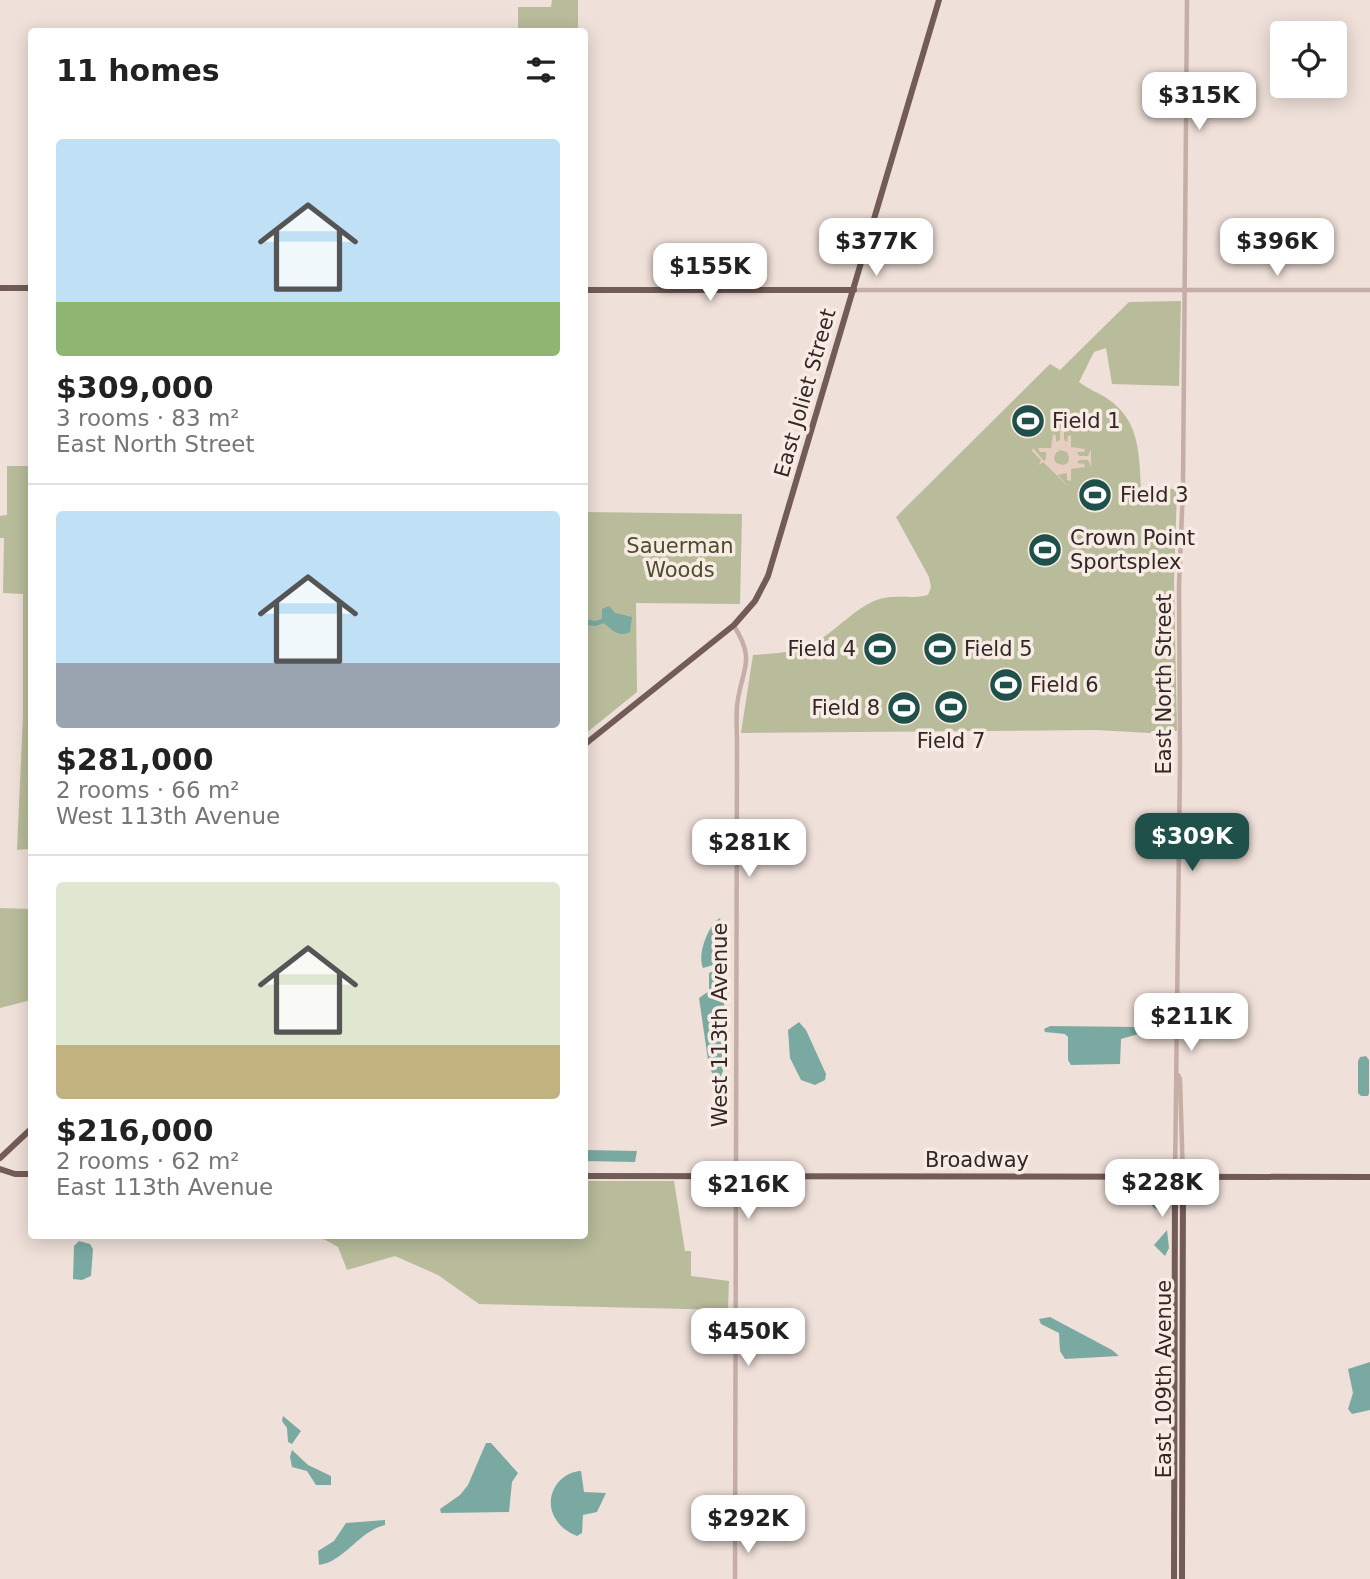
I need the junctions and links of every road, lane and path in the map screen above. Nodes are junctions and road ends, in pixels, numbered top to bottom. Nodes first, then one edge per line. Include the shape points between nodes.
1 (939, 0) edge
2 (1187, 0) edge
3 (0, 288) edge
4 (28, 288) edge
5 (588, 290) edge
6 (854, 290) junction
7 (1370, 290) edge
8 (1185, 291) junction
9 (734, 625) junction
10 (588, 742) edge
11 (28, 1132) edge
12 (0, 1158) edge
13 (0, 1169) edge
14 (28, 1174) edge
15 (588, 1176) edge
16 (736, 1177) junction
17 (1370, 1177) edge
18 (1179, 1178) junction
19 (735, 1579) edge
20 (1174, 1579) edge
21 (1182, 1579) edge

1 - 6 main road, East Joliet Street
2 - 8 street, East North Street
3 - 4 main road
5 - 6 main road
6 - 8 street
6 - 9 main road, East Joliet Street via 773,564 755,601
7 - 8 street
8 - 18 street, East North Street via 1179,586
9 - 10 main road, East Joliet Street
9 - 16 street, West 113th Avenue via 747,660 737,704
11 - 12 main road
13 - 14 main road
15 - 16 main road, Broadway
16 - 18 main road, Broadway
16 - 19 street, West 113th Avenue
17 - 18 main road, Broadway
18 - 20 main road, East 109th Avenue
18 - 21 main road, East 109th Avenue

